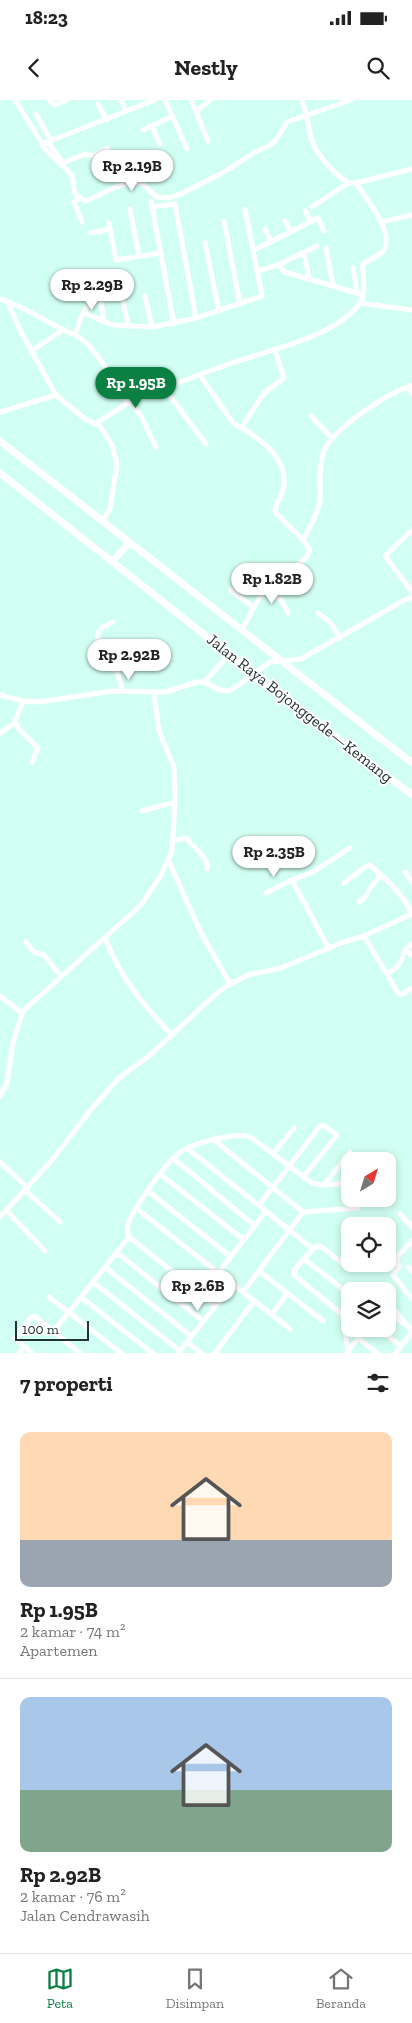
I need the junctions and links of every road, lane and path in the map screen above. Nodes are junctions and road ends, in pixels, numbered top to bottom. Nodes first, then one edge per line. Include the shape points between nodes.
1 (15, 100) edge
2 (49, 100) edge
3 (67, 100) edge
4 (121, 100) edge
5 (156, 100) edge
6 (165, 100) edge
7 (191, 100) edge
8 (210, 100) edge
9 (302, 100) edge
10 (351, 100) edge
11 (98, 104) dead end
12 (126, 111) junction
13 (196, 112) junction
14 (36, 114) dead end
15 (308, 115) junction
16 (172, 116) junction
17 (107, 120) junction
18 (152, 126) junction
19 (143, 130) dead end
20 (208, 141) dead end
21 (47, 142) junction
22 (160, 144) dead end
23 (108, 148) dead end
24 (187, 149) dead end
25 (412, 169) edge
26 (348, 183) junction
27 (356, 183) junction
28 (79, 198) junction
29 (312, 207) dead end
30 (130, 209) dead end
31 (245, 210) dead end
32 (305, 210) dead end
33 (412, 215) edge
34 (285, 220) dead end
35 (224, 221) dead end
36 (82, 222) dead end
37 (311, 222) junction
38 (381, 222) junction
39 (109, 223) dead end
40 (264, 229) dead end
41 (110, 230) junction
42 (324, 231) dead end
43 (291, 232) junction
44 (91, 233) dead end
45 (271, 241) junction
46 (205, 243) dead end
47 (317, 246) dead end
48 (326, 248) dead end
49 (254, 250) junction
50 (304, 252) junction
51 (161, 253) junction
52 (139, 256) junction
53 (278, 265) junction
54 (353, 268) dead end
55 (257, 271) junction
56 (309, 279) junction
57 (333, 285) junction
58 (145, 296) dead end
59 (0, 299) edge
60 (7, 301) junction
61 (123, 301) dead end
62 (360, 303) junction
63 (240, 304) junction
64 (412, 310) edge
65 (218, 311) junction
66 (84, 313) junction
67 (196, 318) junction
68 (104, 322) junction
69 (174, 324) junction
70 (128, 325) junction
71 (152, 327) junction
72 (63, 330) junction
73 (75, 335) junction
74 (275, 350) junction
75 (31, 351) junction
76 (200, 375) junction
77 (410, 386) edge
78 (164, 388) junction
79 (412, 394) edge
80 (56, 395) junction
81 (129, 402) junction
82 (0, 412) edge
83 (311, 416) dead end
84 (98, 423) junction
85 (242, 427) junction
86 (332, 438) junction
87 (0, 441) edge
88 (206, 444) dead end
89 (156, 447) dead end
90 (0, 473) edge
91 (102, 521) junction
92 (412, 530) edge
93 (303, 540) junction
94 (130, 543) junction
95 (112, 562) junction
96 (267, 588) junction
97 (231, 590) dead end
98 (412, 592) edge
99 (412, 597) edge
100 (253, 607) junction
101 (288, 613) dead end
102 (318, 613) dead end
103 (113, 622) dead end
104 (242, 631) junction
105 (340, 638) junction
106 (230, 654) junction
107 (279, 660) junction
108 (254, 674) junction
109 (204, 682) junction
110 (123, 691) junction
111 (154, 693) junction
112 (1, 697) edge
113 (24, 701) junction
114 (0, 725) edge
115 (12, 725) dead end
116 (2, 732) edge
117 (32, 763) dead end
118 (412, 763) edge
119 (412, 795) edge
120 (175, 802) junction
121 (142, 811) dead end
122 (174, 840) junction
123 (350, 848) dead end
124 (168, 859) junction
125 (207, 869) dead end
126 (405, 872) dead end
127 (380, 874) junction
128 (292, 880) junction
129 (412, 882) edge
130 (344, 883) dead end
131 (266, 894) dead end
132 (359, 902) dead end
133 (412, 914) edge
134 (364, 936) junction
135 (105, 938) junction
136 (26, 942) dead end
137 (412, 944) edge
138 (329, 949) junction
139 (406, 949) junction
140 (412, 956) edge
141 (386, 973) junction
142 (61, 976) junction
143 (230, 984) junction
144 (412, 988) edge
145 (0, 996) edge
146 (22, 1013) junction
147 (172, 1035) junction
148 (0, 1096) edge
149 (294, 1128) dead end
150 (214, 1140) junction
151 (187, 1148) junction
152 (273, 1154) junction
153 (173, 1158) junction
154 (0, 1162) edge
155 (341, 1163) edge
156 (289, 1166) junction
157 (161, 1175) junction
158 (303, 1178) junction
159 (341, 1184) edge
160 (324, 1185) junction
161 (273, 1188) junction
162 (27, 1190) junction
163 (148, 1191) junction
164 (259, 1205) junction
165 (136, 1208) junction
166 (358, 1208) dead end
167 (6, 1210) junction
168 (266, 1211) junction
169 (303, 1212) junction
170 (400, 1214) dead end
171 (0, 1217) edge
172 (60, 1222) dead end
173 (255, 1226) junction
174 (412, 1227) edge
175 (290, 1230) junction
176 (129, 1237) junction
177 (244, 1240) junction
178 (412, 1241) edge
179 (313, 1249) junction
180 (45, 1251) dead end
181 (116, 1252) junction
182 (231, 1257) junction
183 (304, 1259) junction
184 (341, 1262) edge
185 (105, 1267) junction
186 (259, 1271) junction
187 (218, 1272) junction
188 (93, 1282) junction
189 (233, 1284) junction
190 (341, 1288) edge
191 (243, 1292) junction
192 (287, 1294) junction
193 (49, 1297) dead end
194 (81, 1297) junction
195 (254, 1300) junction
196 (412, 1300) edge
197 (216, 1306) junction
198 (69, 1312) junction
199 (396, 1312) edge
200 (341, 1313) edge
201 (272, 1314) junction
202 (396, 1320) edge
203 (203, 1321) junction
204 (323, 1321) dead end
205 (290, 1329) dead end
206 (411, 1330) edge
207 (53, 1332) junction
208 (192, 1336) junction
209 (345, 1337) edge
210 (389, 1337) edge
211 (358, 1338) joint
212 (187, 1342) junction
213 (24, 1346) junction
214 (401, 1346) junction
215 (179, 1352) edge
216 (347, 1352) edge
217 (19, 1353) edge
218 (32, 1353) edge
219 (80, 1353) edge
220 (120, 1353) edge
221 (152, 1353) edge
222 (201, 1353) edge
223 (215, 1353) edge
224 (377, 1353) edge
225 (396, 1353) edge

1 - 21 street
2 - 3 street via 55,105
4 - 12 street
5 - 12 street
6 - 16 street
7 - 13 street
8 - 13 street
9 - 15 street
10 - 15 street
11 - 17 street
12 - 17 street
13 - 20 street
14 - 21 street
15 - 26 street via 315,146
15 - 28 street via 286,123 269,146 181,194 157,197 142,183 131,182 85,201
16 - 18 street
16 - 24 street
17 - 21 street
18 - 19 street
18 - 22 street
21 - 23 street via 63,163 85,154 92,156
21 - 28 street via 50,155 72,175 74,192
25 - 27 street
26 - 27 street
26 - 29 street
27 - 38 street
28 - 36 street via 74,202
30 - 52 street
31 - 49 street
32 - 37 street
33 - 38 street
34 - 43 street
35 - 63 street
37 - 42 street via 318,218
37 - 43 street
38 - 62 street via 385,250 363,264 364,285
39 - 41 street
40 - 45 street
41 - 44 street
41 - 52 street via 116,260
43 - 45 street
45 - 49 street
46 - 65 street
47 - 50 street
48 - 57 street
49 - 55 street
50 - 53 street
50 - 56 street
51 - 52 street
51 - 67 street via 152,204 175,204
51 - 69 street
53 - 55 street
53 - 56 street via 285,272
54 - 57 street via 359,293
55 - 63 street via 262,296
56 - 57 street
58 - 71 street
59 - 60 street
60 - 72 street
60 - 75 street
61 - 70 street
62 - 64 street
62 - 74 street via 328,330
63 - 65 street
65 - 67 street
66 - 68 street
66 - 68 street via 98,294
66 - 73 street
67 - 69 street
68 - 70 street
69 - 71 street
70 - 71 street
72 - 73 street
72 - 75 street
73 - 81 street via 94,351
74 - 76 street
74 - 85 street via 284,378 264,393
75 - 80 street
76 - 78 street
76 - 85 street via 234,423
77 - 79 street
77 - 86 street via 368,409
78 - 81 street
78 - 88 street
80 - 82 street
80 - 84 street via 85,419
81 - 84 street
81 - 89 street via 141,416
83 - 86 street
84 - 91 street via 112,446 117,464 110,510
85 - 93 street via 278,458 284,483 275,510
86 - 93 street via 321,460 319,507
87 - 91 highway, Jalan Raya Bojonggede—Kemang
90 - 95 highway, Jalan Raya Bojonggede—Kemang
91 - 94 highway, Jalan Raya Bojonggede—Kemang
92 - 98 street via 385,556
93 - 96 street via 310,550 309,555
94 - 95 highway
94 - 104 highway, Jalan Raya Bojonggede—Kemang
95 - 106 highway, Jalan Raya Bojonggede—Kemang
96 - 100 street
96 - 101 street via 282,601
97 - 100 street
99 - 105 street
100 - 104 street
102 - 105 street via 330,622
103 - 110 street via 101,628 97,636 117,672
104 - 107 highway, Jalan Raya Bojonggede—Kemang
105 - 107 street via 296,661
106 - 108 highway, Jalan Raya Bojonggede—Kemang
106 - 109 street
107 - 108 street via 270,662
107 - 118 highway, Jalan Raya Bojonggede—Kemang
108 - 109 street via 228,691
108 - 119 highway, Jalan Raya Bojonggede—Kemang
109 - 111 street
110 - 111 street
110 - 113 street via 39,702
111 - 120 street via 159,732 174,767
112 - 113 street
113 - 117 street via 15,721 38,748
114 - 116 street
115 - 116 street
120 - 121 street
120 - 122 street
122 - 124 street
122 - 125 street via 187,838 204,858
123 - 128 street via 314,872
124 - 135 street via 146,898
124 - 143 street via 200,931
126 - 129 street
127 - 130 street via 368,865
127 - 132 street via 368,889 367,896
127 - 133 street
128 - 131 street
128 - 138 street
133 - 134 street
134 - 138 street
134 - 141 street
135 - 142 street
135 - 147 street via 128,985
136 - 142 street via 34,952 44,955
137 - 139 street
138 - 143 street
139 - 140 street
139 - 141 street via 396,968
141 - 144 street via 399,994
142 - 146 street
143 - 147 street via 208,1000
145 - 146 street
146 - 148 street via 12,1042 7,1084
147 - 162 street via 114,1082
149 - 152 street
150 - 151 street
150 - 152 street via 245,1135
150 - 161 street
151 - 153 street
151 - 164 street
152 - 156 street
153 - 157 street
153 - 173 street
154 - 162 street
155 - 160 street
156 - 158 street
156 - 158 street via 320,1126 337,1136
156 - 161 street
157 - 163 street
157 - 177 street
158 - 160 street
159 - 160 street
161 - 164 street
161 - 169 street
162 - 167 street
162 - 172 street
163 - 165 street
163 - 182 street
164 - 168 street
165 - 176 street via 129,1221
165 - 187 street
166 - 169 street
167 - 171 street
167 - 180 street
168 - 173 street
168 - 175 street
169 - 175 street
170 - 174 street
173 - 177 street
175 - 179 street
175 - 186 street
176 - 181 street
176 - 197 street
177 - 182 street
178 - 196 street via 396,1257 399,1267 393,1275
179 - 183 street
179 - 184 street via 322,1247
181 - 185 street
181 - 203 street
182 - 187 street
183 - 190 street
183 - 200 street via 294,1275
185 - 188 street
185 - 208 street
186 - 191 street
186 - 192 street
187 - 189 street
188 - 194 street
188 - 215 street
189 - 191 street
189 - 197 street
191 - 195 street
192 - 201 street
192 - 204 street
193 - 198 street
194 - 198 street
194 - 221 street
195 - 201 street
195 - 223 street
197 - 203 street
198 - 207 street
198 - 220 street
199 - 206 street
201 - 205 street
202 - 206 street
203 - 208 street
206 - 214 street
207 - 213 street via 34,1316 31,1317 15,1338
207 - 219 street
208 - 212 street
209 - 216 street
210 - 214 street
211 - 216 street
211 - 224 street
212 - 215 street
212 - 222 street
213 - 217 street
213 - 218 street
214 - 225 street

